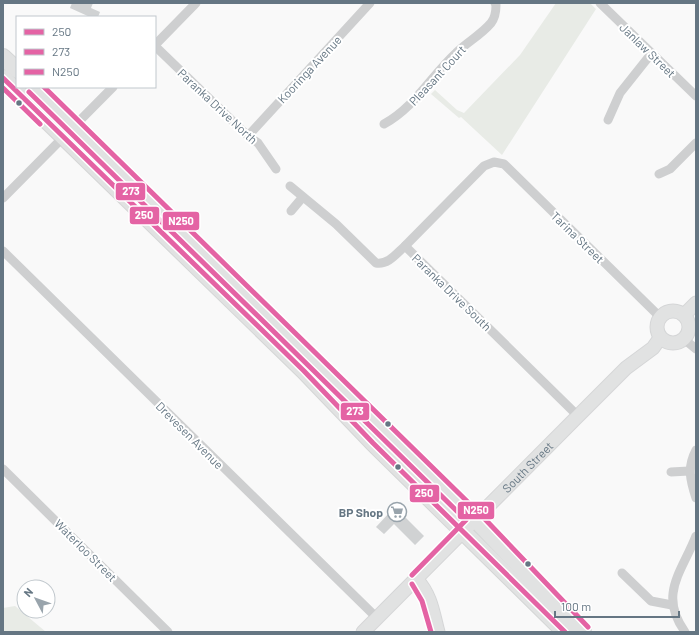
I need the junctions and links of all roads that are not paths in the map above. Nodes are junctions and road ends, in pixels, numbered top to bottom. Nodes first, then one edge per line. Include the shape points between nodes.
1 (196, 3) edge
2 (370, 3) edge
3 (495, 3) edge
4 (600, 3) edge
5 (156, 44) edge
6 (156, 46) edge
7 (651, 54) junction
8 (3, 57) edge
9 (16, 69) edge
10 (3, 78) edge
11 (35, 88) edge
12 (112, 88) edge
13 (696, 96) edge
14 (608, 120) dead end
15 (384, 124) dead end
16 (69, 131) junction
17 (248, 136) junction
18 (696, 143) edge
19 (276, 170) dead end
20 (659, 174) dead end
21 (290, 186) dead end
22 (3, 198) edge
23 (302, 198) junction
24 (291, 211) dead end
25 (405, 246) junction
26 (3, 252) edge
27 (696, 303) edge
28 (684, 315) junction
29 (660, 317) junction
30 (660, 338) junction
31 (684, 339) junction
32 (696, 349) edge
33 (578, 416) junction
34 (696, 450) edge
35 (3, 469) edge
36 (689, 471) junction
37 (671, 472) dead end
38 (696, 498) edge
39 (476, 520) junction
40 (463, 533) junction
41 (696, 536) edge
42 (622, 573) dead end
43 (417, 580) junction
44 (672, 605) junction
45 (377, 618) junction
46 (168, 632) edge
47 (363, 632) edge
48 (438, 632) edge
49 (565, 632) edge
50 (583, 632) edge
51 (684, 632) edge

1 - 5 street
2 - 17 street, Kooringa Avenue
3 - 15 street, Pleasant Court via 494,17 486,28 456,52 399,116
4 - 7 street, Janlaw Street
6 - 17 street, Paranka Drive North
7 - 13 street, Janlaw Street
7 - 14 street via 620,93
8 - 9 highway
10 - 16 highway
11 - 16 highway
12 - 16 street
16 - 22 street
16 - 39 highway
16 - 40 highway
17 - 19 street, Paranka Drive North via 258,143
18 - 20 street via 670,169
21 - 23 street, Paranka Drive South
23 - 24 street
23 - 25 street, Paranka Drive South via 336,224 376,263 391,260
25 - 29 street, Tarina Street via 484,166 494,162 504,164
25 - 33 street, Paranka Drive South
26 - 45 street, Drevesen Avenue
27 - 28 street
28 - 29 street via 672,311
28 - 31 street via 689,327
29 - 30 street via 656,327
30 - 31 street via 674,344
30 - 33 street, South Street
31 - 32 street
33 - 39 street, South Street
34 - 36 street
35 - 46 street, Waterloo Street
36 - 37 street
36 - 38 street
39 - 40 street, South Street
39 - 50 highway
40 - 43 street, South Street
40 - 49 highway
41 - 44 street via 676,577
42 - 44 street via 651,601
43 - 45 street, South Street
43 - 48 street via 430,600
44 - 51 street via 677,622
45 - 47 street, South Street

